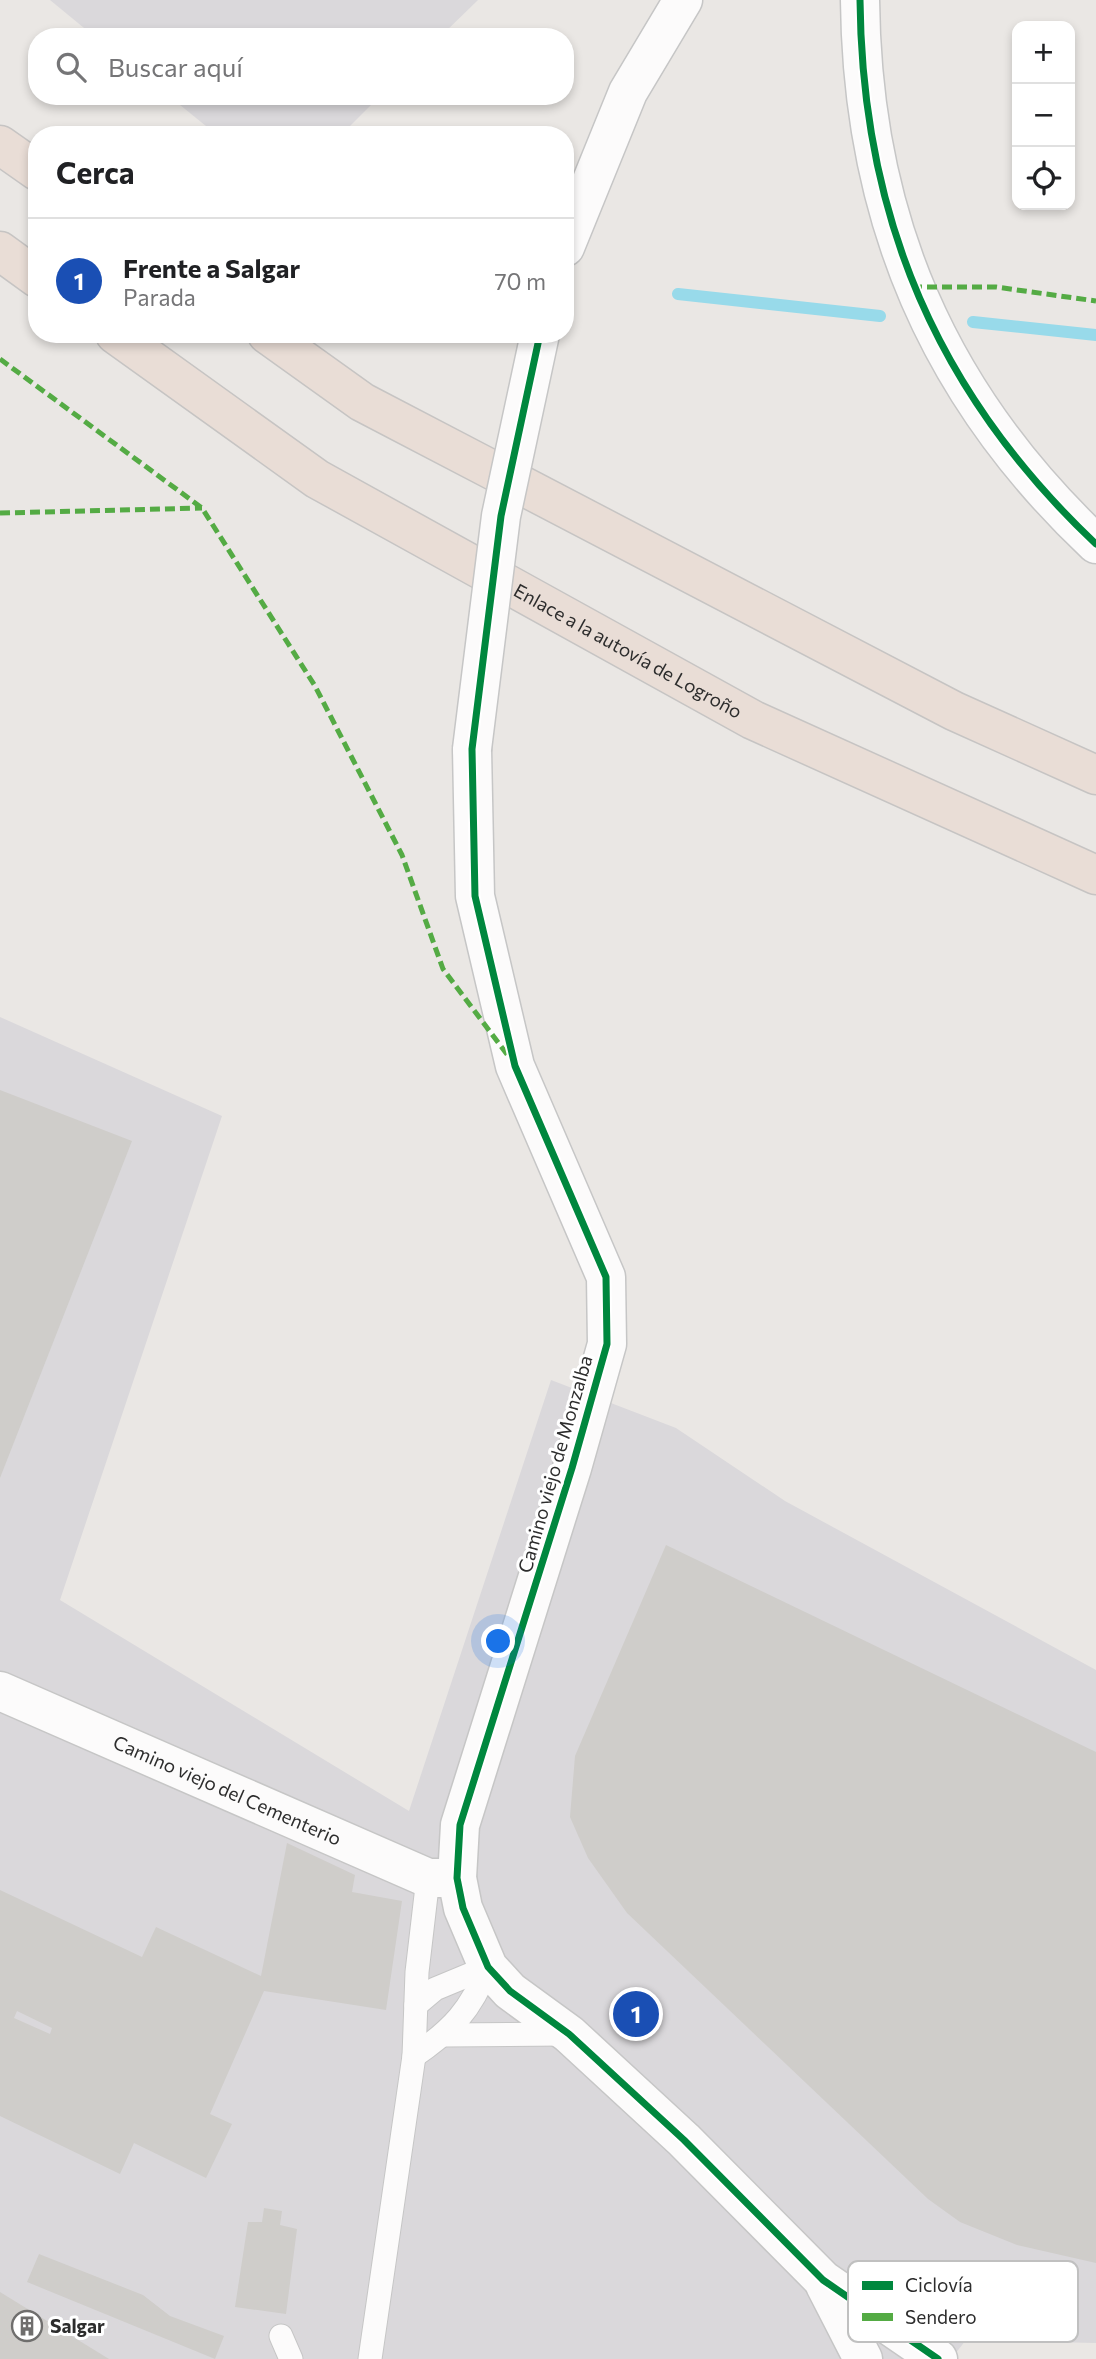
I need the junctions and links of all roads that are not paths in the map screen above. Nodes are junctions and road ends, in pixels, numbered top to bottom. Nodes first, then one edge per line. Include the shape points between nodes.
1 (683, 0) edge
2 (860, 0) edge
3 (0, 145) edge
4 (28, 165) edge
5 (574, 225) edge
6 (0, 251) edge
7 (28, 271) edge
8 (128, 343) edge
9 (280, 343) edge
10 (538, 343) edge
11 (1096, 544) edge
12 (954, 710) junction
13 (1096, 754) edge
14 (1096, 775) edge
15 (1096, 875) edge
16 (0, 1691) edge
17 (442, 1878) junction
18 (488, 1967) junction
19 (416, 2005) junction
20 (569, 2034) junction
21 (445, 2035) junction
22 (414, 2056) junction
23 (823, 2280) junction
24 (848, 2297) edge
25 (848, 2329) edge
26 (281, 2336) dead end
27 (854, 2342) edge
28 (913, 2342) edge
29 (291, 2359) edge
30 (370, 2359) edge
31 (863, 2359) edge
32 (938, 2359) edge

1 - 5 street via 628,92
2 - 11 street via 866,102 877,165 912,286 975,403 1014,457
3 - 4 highway
6 - 7 highway
8 - 15 highway, Enlace a la autovía de Logroño via 317,479 729,707
9 - 12 highway via 362,402
10 - 17 street, Camino viejo de Monzalba, bridge via 501,516 472,749 475,895 515,1066 606,1277 607,1344
12 - 13 highway
12 - 14 highway
16 - 17 street, Camino viejo del Cementerio
17 - 18 street, Camino viejo de Monzalba
17 - 19 lane
18 - 19 lane via 435,1989
18 - 20 street, Camino viejo de Monzalba via 510,1990
18 - 21 lane via 476,1998
19 - 22 lane
20 - 21 lane
20 - 23 street, Camino viejo de Monzalba via 684,2140
21 - 22 lane
22 - 30 lane
23 - 24 street
23 - 25 street
26 - 29 lane
27 - 31 street
28 - 32 street

